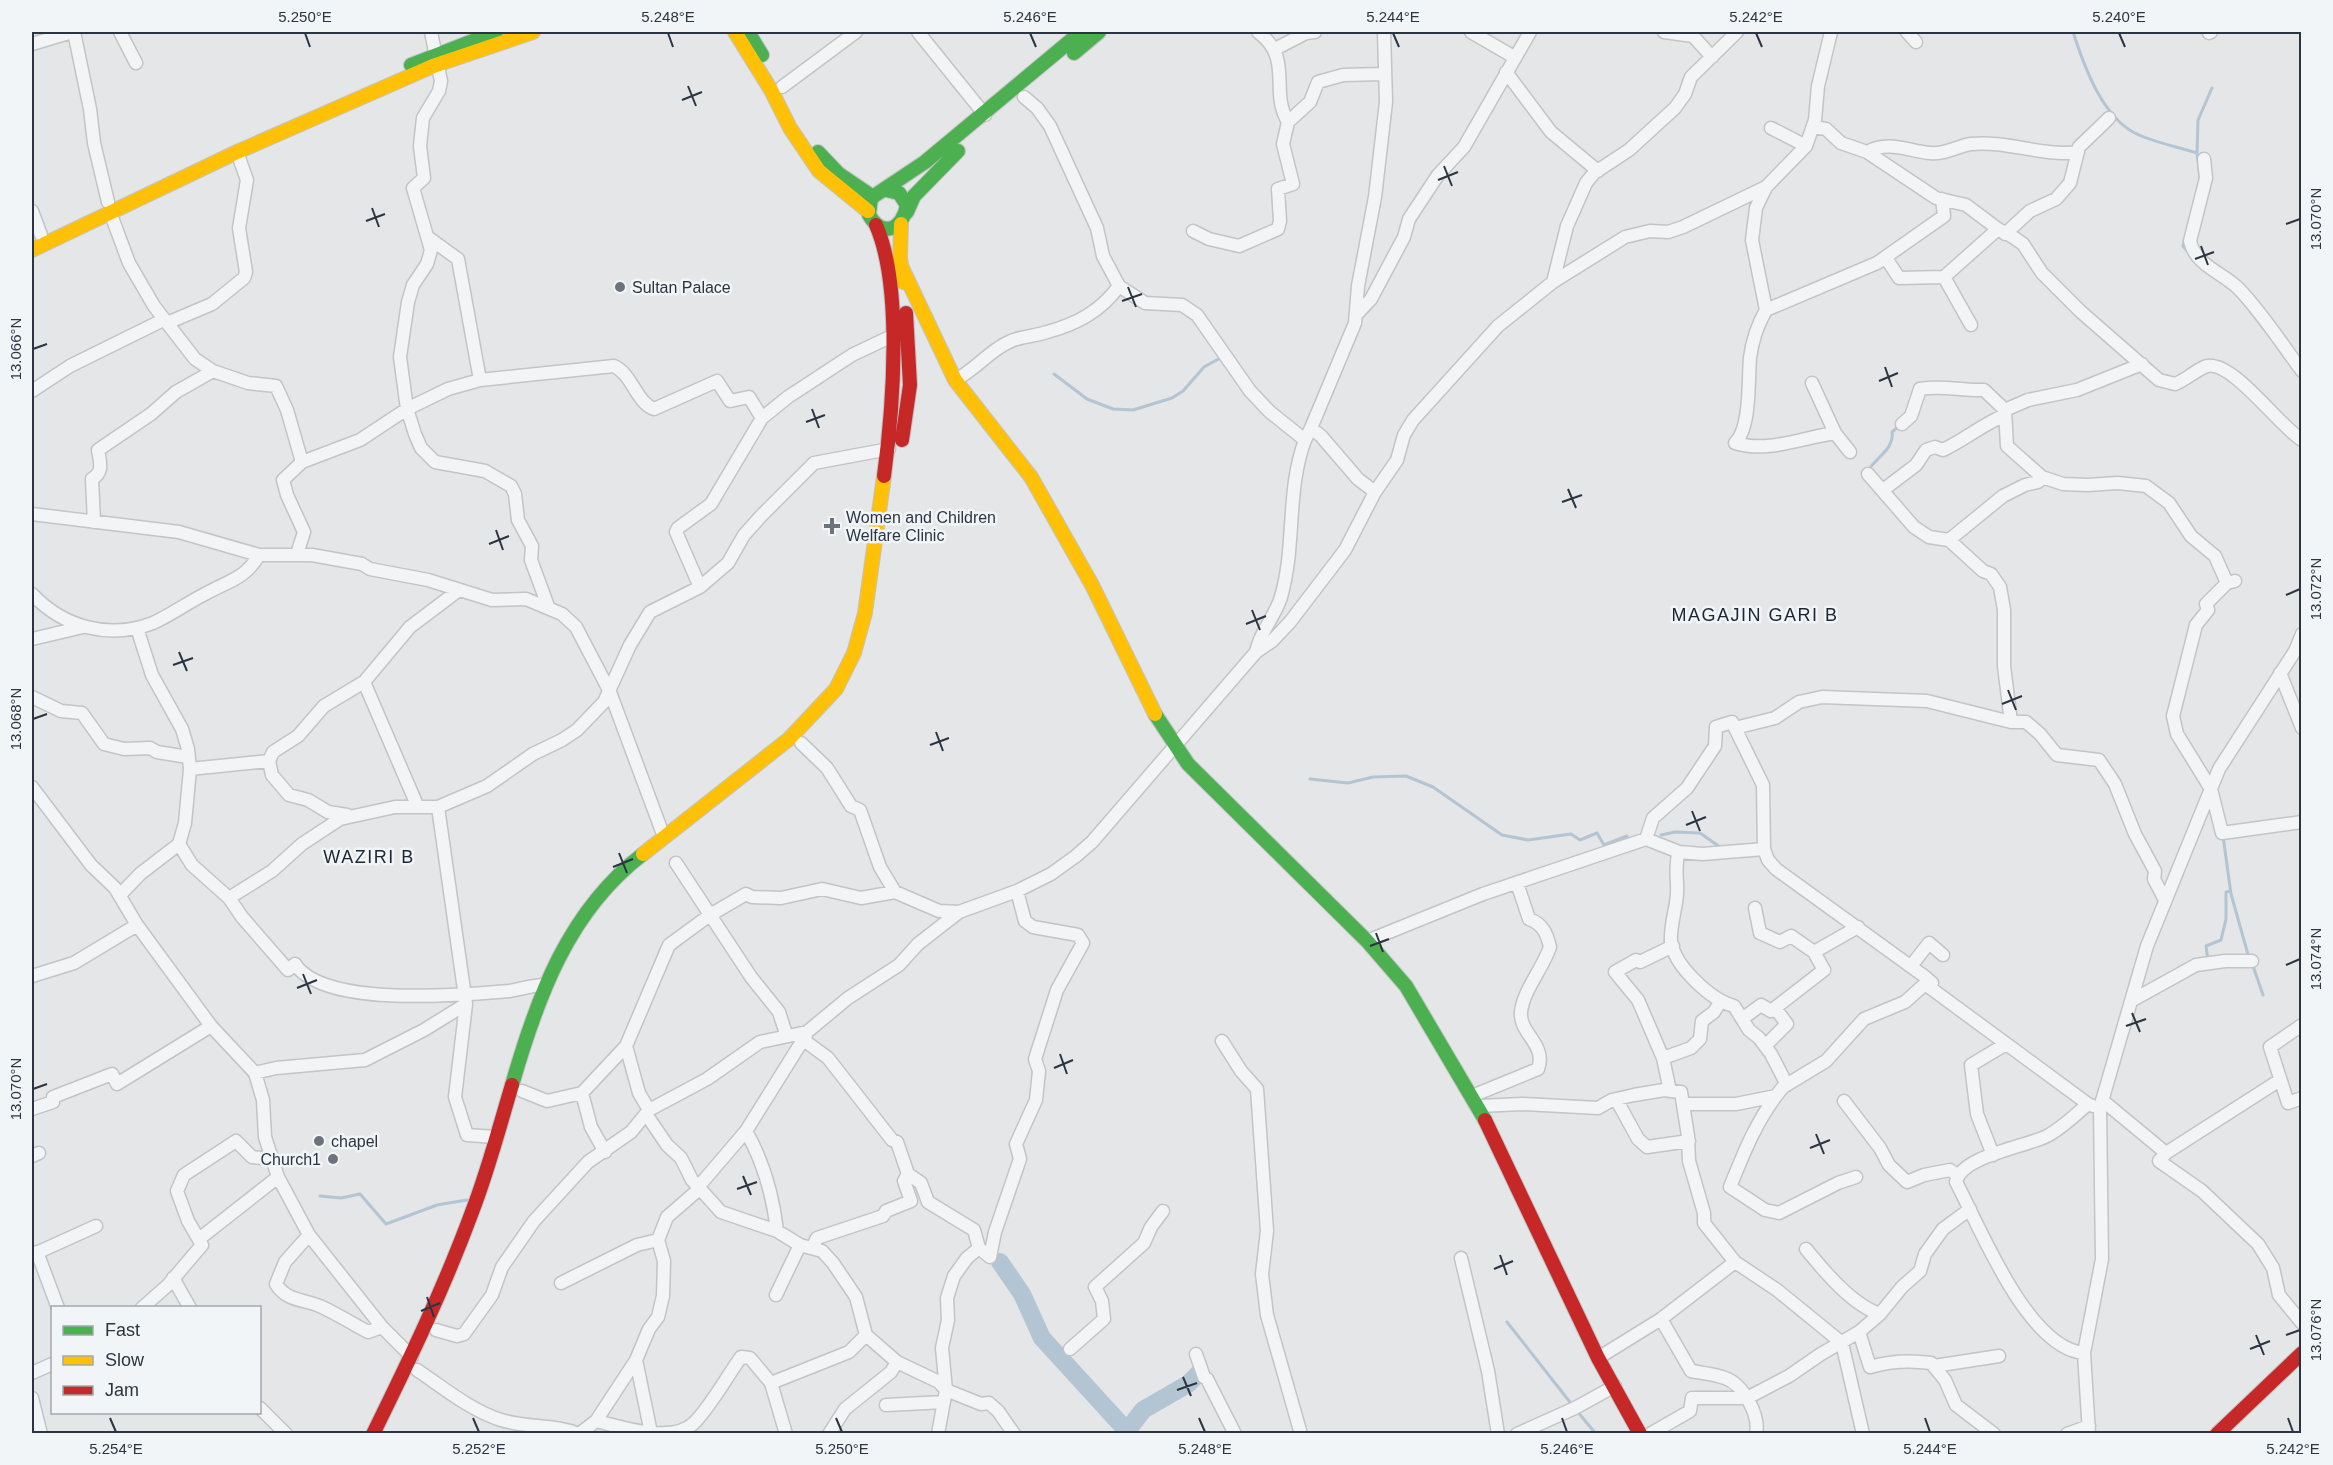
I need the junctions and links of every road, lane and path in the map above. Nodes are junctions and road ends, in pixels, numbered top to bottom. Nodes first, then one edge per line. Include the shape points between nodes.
1 (73, 32) edge
2 (120, 32) edge
3 (431, 32) edge
4 (496, 32) edge
5 (533, 32) edge
6 (735, 32) edge
7 (748, 32) edge
8 (856, 32) edge
9 (918, 32) edge
10 (1062, 32) edge
11 (1081, 32) edge
12 (1099, 32) edge
13 (1258, 32) edge
14 (1315, 32) edge
15 (1384, 32) edge
16 (1471, 32) edge
17 (1530, 32) edge
18 (1664, 32) edge
19 (1737, 32) edge
20 (1831, 32) edge
21 (1907, 32) edge
22 (1916, 42) dead end
23 (32, 44) edge
24 (1275, 49) junction
25 (1059, 51) junction
26 (1514, 57) junction
27 (1712, 57) junction
28 (437, 59) junction
29 (136, 63) dead end
30 (1506, 72) junction
31 (1383, 74) junction
32 (782, 87) junction
33 (1024, 97) junction
34 (985, 115) junction
35 (2109, 118) dead end
36 (1288, 122) junction
37 (1813, 127) junction
38 (1771, 128) dead end
39 (1806, 146) junction
40 (237, 152) junction
41 (1867, 152) junction
42 (2078, 152) junction
43 (2204, 159) dead end
44 (1598, 171) junction
45 (1766, 187) junction
46 (879, 193) junction
47 (1942, 199) junction
48 (109, 207) junction
49 (32, 211) edge
50 (868, 211) junction
51 (904, 218) junction
52 (876, 225) junction
53 (1193, 231) dead end
54 (2002, 232) junction
55 (36, 237) edge
56 (429, 238) junction
57 (32, 250) edge
58 (1886, 258) junction
59 (902, 267) junction
60 (1944, 276) junction
61 (1553, 282) junction
62 (1119, 286) junction
63 (1766, 310) junction
64 (1356, 315) junction
65 (165, 321) junction
66 (1971, 326) dead end
67 (894, 335) junction
68 (2142, 364) junction
69 (213, 371) junction
70 (2301, 371) edge
71 (480, 380) junction
72 (955, 380) junction
73 (1812, 383) dead end
74 (32, 391) edge
75 (407, 409) junction
76 (2005, 413) junction
77 (762, 418) junction
78 (1902, 424) dead end
79 (1311, 428) junction
80 (1835, 433) junction
81 (1305, 440) junction
82 (2301, 440) edge
83 (889, 449) junction
84 (1850, 452) dead end
85 (302, 462) junction
86 (1868, 474) dead end
87 (2042, 477) junction
88 (1883, 490) junction
89 (1375, 492) junction
90 (32, 514) edge
91 (94, 522) junction
92 (1949, 540) junction
93 (297, 554) junction
94 (259, 555) junction
95 (700, 587) junction
96 (459, 590) junction
97 (32, 594) edge
98 (548, 606) junction
99 (84, 626) junction
100 (137, 628) junction
101 (2301, 634) edge
102 (32, 639) edge
103 (1256, 652) junction
104 (2298, 652) edge
105 (2280, 673) junction
106 (364, 682) junction
107 (610, 692) junction
108 (32, 697) edge
109 (2011, 722) junction
110 (1735, 728) junction
111 (2301, 728) edge
112 (801, 743) junction
113 (1174, 745) junction
114 (269, 761) junction
115 (189, 763) junction
116 (2211, 789) junction
117 (34, 794) edge
118 (417, 805) junction
119 (438, 807) junction
120 (347, 815) junction
121 (2301, 822) edge
122 (664, 837) junction
123 (1646, 839) junction
124 (179, 844) junction
125 (1764, 849) junction
126 (1680, 852) junction
127 (676, 863) dead end
128 (1517, 883) junction
129 (1017, 891) junction
130 (895, 892) junction
131 (120, 895) junction
132 (229, 898) junction
133 (2165, 900) junction
134 (1755, 909) dead end
135 (959, 912) junction
136 (710, 915) junction
137 (137, 925) junction
138 (1856, 929) junction
139 (1367, 941) junction
140 (1673, 946) junction
141 (1814, 952) junction
142 (1943, 955) dead end
143 (2252, 961) dead end
144 (1911, 966) junction
145 (32, 976) edge
146 (545, 985) junction
147 (1929, 986) junction
148 (464, 999) junction
149 (2131, 1001) junction
150 (1720, 1002) junction
151 (1775, 1008) junction
152 (1742, 1019) junction
153 (2301, 1025) edge
154 (211, 1026) junction
155 (786, 1034) junction
156 (806, 1037) junction
157 (1222, 1041) dead end
158 (2006, 1044) junction
159 (626, 1046) junction
160 (1765, 1046) junction
161 (1663, 1058) junction
162 (255, 1073) junction
163 (2280, 1080) junction
164 (1787, 1085) junction
165 (522, 1091) junction
166 (1670, 1091) junction
167 (582, 1093) junction
168 (1776, 1096) junction
169 (2301, 1098) edge
170 (1616, 1099) junction
171 (1475, 1101) junction
172 (1844, 1101) dead end
173 (1683, 1104) junction
174 (2097, 1104) junction
175 (32, 1109) edge
176 (648, 1112) junction
177 (746, 1131) junction
178 (496, 1137) junction
179 (1689, 1141) junction
180 (605, 1152) junction
181 (1993, 1155) junction
182 (2164, 1156) junction
183 (272, 1159) junction
184 (908, 1174) junction
185 (1957, 1175) junction
186 (278, 1177) junction
187 (1856, 1178) dead end
188 (699, 1186) junction
189 (1970, 1209) junction
190 (1163, 1211) dead end
191 (96, 1226) dead end
192 (777, 1231) junction
193 (309, 1235) junction
194 (199, 1239) junction
195 (658, 1240) junction
196 (806, 1246) junction
197 (980, 1248) junction
198 (1806, 1249) dead end
199 (34, 1254) edge
200 (1461, 1258) dead end
201 (1735, 1262) junction
202 (173, 1278) junction
203 (561, 1283) dead end
204 (776, 1295) dead end
205 (57, 1306) edge
206 (144, 1306) edge
207 (189, 1306) edge
208 (1880, 1314) junction
209 (1660, 1319) junction
210 (2301, 1323) edge
211 (382, 1327) junction
212 (436, 1330) junction
213 (1859, 1332) junction
214 (866, 1335) junction
215 (1842, 1342) junction
216 (1070, 1349) dead end
217 (2084, 1353) junction
218 (2301, 1353) edge
219 (1196, 1354) dead end
220 (412, 1356) junction
221 (1999, 1356) dead end
222 (1598, 1358) junction
223 (636, 1360) junction
224 (897, 1362) junction
225 (51, 1364) edge
226 (1934, 1366) junction
227 (417, 1370) junction
228 (2301, 1370) edge
229 (32, 1373) edge
230 (771, 1383) junction
231 (1615, 1386) junction
232 (945, 1396) junction
233 (32, 1398) edge
234 (1747, 1398) junction
235 (886, 1405) dead end
236 (261, 1409) edge
237 (596, 1421) junction
238 (2089, 1430) edge
239 (651, 1433) edge
240 (41, 1434) edge
241 (286, 1434) edge
242 (373, 1434) edge
243 (384, 1434) edge
244 (786, 1434) edge
245 (829, 1434) edge
246 (938, 1434) edge
247 (1014, 1434) edge
248 (1235, 1434) edge
249 (1301, 1434) edge
250 (1498, 1434) edge
251 (1517, 1434) edge
252 (1640, 1434) edge
253 (1650, 1434) edge
254 (1756, 1434) edge
255 (1863, 1434) edge
256 (1994, 1434) edge
257 (2067, 1434) edge
258 (2217, 1434) edge
259 (2235, 1434) edge

1 - 23 street
1 - 48 street
2 - 29 street
3 - 28 street
4 - 28 main road
5 - 28 main road
6 - 50 main road via 819,171
7 - 32 main road
8 - 32 street
9 - 34 street
10 - 25 street
11 - 25 main road
12 - 33 main road
13 - 24 street
14 - 24 street
15 - 31 street
16 - 26 street
17 - 26 street
18 - 27 street via 1693,36
19 - 27 street
20 - 37 street
21 - 22 street
24 - 36 street via 1280,66 1280,108
25 - 34 main road
26 - 30 street
27 - 44 street via 1691,77 1675,108 1629,150
28 - 40 main road
28 - 48 main road
28 - 56 street via 441,87 423,118 420,146 424,178 413,188
30 - 44 street via 1551,132
30 - 64 street via 1464,147 1438,175 1409,219 1401,243 1371,298
31 - 36 street via 1344,75 1318,82 1304,111
31 - 64 street via 1385,112
32 - 46 main road via 827,164
33 - 51 main road via 956,152 914,196
33 - 62 street via 1050,126
34 - 46 main road
35 - 42 street
36 - 53 street via 1283,144 1293,184 1278,189 1278,229 1239,246
37 - 39 street
37 - 41 street via 1826,129 1841,143
38 - 39 street
39 - 45 street
40 - 48 main road
40 - 65 street via 247,180 239,228 244,278 212,304
41 - 42 street via 1880,146 1931,153 1985,144 2059,155
41 - 47 street
42 - 54 street via 2070,183 2056,199 2030,211
43 - 70 street via 2206,178 2191,247 2208,267 2239,289
44 - 61 street via 1586,183 1573,210
45 - 61 street via 1683,227 1625,237
45 - 63 street via 1756,208 1752,240
46 - 50 main road
46 - 51 main road via 899,194 907,205
47 - 54 street via 1966,206
47 - 58 street via 1944,216
48 - 55 main road
48 - 57 main road
48 - 65 street via 129,262
49 - 55 street
50 - 52 main road
51 - 52 main road via 889,229
51 - 59 main road
52 - 67 main road via 885,258
54 - 60 street
54 - 68 street via 2023,244 2049,280
56 - 71 street via 458,259
56 - 75 street via 430,255 413,285 399,357
58 - 60 street via 1899,278
58 - 63 street
59 - 72 main road
59 - 112 main road via 910,385 875,617 854,678 836,708
60 - 66 street
61 - 89 street via 1498,326 1413,420 1397,460
62 - 72 street via 1092,315 1012,341
62 - 81 street via 1145,303 1182,305 1197,315 1250,391
63 - 80 street via 1750,356 1745,418 1740,439 1735,443 1766,448
64 - 79 street
65 - 69 street via 195,359
65 - 74 street via 70,366
67 - 77 street via 852,355
67 - 83 main road
68 - 76 street via 2077,390 2028,400
68 - 82 street via 2159,380 2175,384 2207,366 2218,368 2255,393 2270,414
69 - 85 street via 248,383 276,386
69 - 91 street via 176,392 98,450 101,469 92,479
71 - 75 street via 448,389
71 - 77 street via 614,366 654,409 717,381 730,401 749,397
72 - 113 main road via 1031,477
73 - 80 street
75 - 85 street via 360,440
75 - 98 street via 421,448 435,462 485,471 511,486 518,520 532,546 531,560
76 - 78 street via 1984,390 1960,391 1941,385 1920,389 1911,417
76 - 87 street via 2007,446
76 - 88 street via 1943,450 1926,450 1916,465
77 - 95 street via 711,504 676,532
79 - 81 street
79 - 89 street
80 - 84 street
81 - 103 street via 1295,478 1281,597 1259,638
83 - 95 street via 814,463 744,536 732,559
83 - 122 main road via 868,595 854,654 843,678 827,701 791,736
85 - 93 street via 283,480 304,532
86 - 88 street
87 - 92 street via 2003,496
87 - 116 street via 2063,484 2146,486 2169,503 2191,536 2215,556 2231,582 2206,604 2208,610 2196,625 2173,716 2177,734
88 - 92 street via 1914,527 1929,537
89 - 103 street via 1345,550 1324,580 1272,641
90 - 91 street
91 - 94 street via 179,532
92 - 109 street via 1991,574 2000,587
93 - 94 street
93 - 96 street via 362,564
94 - 100 street via 247,573
95 - 107 street via 650,612 630,645
96 - 98 street via 492,600 526,599
96 - 106 street via 403,634
97 - 99 street via 48,611
98 - 107 street via 576,627
99 - 100 street via 117,631
99 - 102 street
100 - 115 street via 152,675 176,713
101 - 104 street
103 - 113 street
104 - 105 street
105 - 111 street
105 - 116 street via 2219,769
106 - 114 street via 324,706 298,736 273,752
106 - 118 street
107 - 119 street via 577,730 532,754 487,786
107 - 122 street
108 - 115 street via 61,711 82,713 99,738 112,747 150,748
109 - 110 street via 1927,701 1822,697 1799,702 1775,718
109 - 133 street via 2026,722 2057,755 2099,760 2115,784 2135,834 2156,871 2154,879
110 - 123 street via 1732,722 1716,727 1715,747 1687,788 1653,818
110 - 125 street via 1763,785
112 - 130 street via 827,768 852,806 860,810 880,867
112 - 165 main road via 669,844 596,915 563,975
113 - 129 street via 1092,842 1051,874
113 - 139 main road via 1188,764
114 - 115 street
114 - 120 street via 272,776 289,795 308,800 328,812
115 - 124 street via 185,824
116 - 121 street via 2222,833
116 - 133 street
117 - 131 street
118 - 119 street
118 - 120 street
119 - 148 street
120 - 132 street
122 - 146 main road via 624,868 588,905 573,925
123 - 126 street
123 - 128 street
124 - 131 street
124 - 132 street via 192,865
125 - 126 street
125 - 138 street via 1776,869
126 - 140 street via 1672,917
127 - 136 street
128 - 139 street
128 - 171 street via 1529,919 1539,923 1550,947 1521,1010 1525,1028 1537,1044 1540,1064 1538,1069
129 - 135 street
129 - 197 street via 1025,921 1033,927 1078,935 1083,943 1064,974 1035,1059 1039,1071 1036,1100 1016,1144 1020,1159 990,1257
130 - 135 street via 939,911
130 - 136 street via 861,897 822,889 781,898 746,894
131 - 137 street
132 - 148 street via 288,970 295,964 313,982 368,995
133 - 149 street
134 - 141 street via 1760,933 1780,942 1791,936
135 - 156 street via 918,944 899,965 848,998
136 - 155 street via 778,1012
136 - 159 street via 669,945
137 - 145 street via 74,963
137 - 154 street
138 - 141 street
138 - 144 street
139 - 171 main road via 1406,986
140 - 150 street via 1687,971
140 - 161 street via 1616,972 1638,1000
141 - 151 street via 1824,970
142 - 144 street via 1929,943
143 - 149 street via 2196,965
144 - 147 street via 1932,983
146 - 148 street
146 - 178 main road via 506,1096
147 - 158 street
147 - 164 street via 1925,984 1905,1002 1863,1018 1837,1052
148 - 162 street via 424,1030 365,1060
148 - 178 street via 455,1097 467,1135
149 - 174 street
150 - 152 street via 1734,1006
150 - 161 street via 1702,1021 1700,1040
151 - 152 street via 1771,1011 1761,1005
151 - 160 street via 1787,1024
152 - 160 street
153 - 163 street via 2270,1047
154 - 162 street
154 - 175 street via 117,1084 112,1074 63,1092 53,1097 53,1102
155 - 156 street
155 - 176 street via 760,1042 707,1079
156 - 177 street
156 - 184 street via 897,1142
157 - 249 street via 1257,1089 1267,1232 1262,1274 1265,1305
158 - 174 street
158 - 181 street via 1971,1065 1977,1114
159 - 167 street
159 - 176 street
160 - 164 street
161 - 166 street
162 - 183 street
163 - 169 street via 2288,1102
163 - 182 street
164 - 168 street
165 - 167 street via 547,1101
165 - 212 main road via 496,1181
166 - 170 street
166 - 173 street via 1681,1092
167 - 180 street via 591,1127
168 - 173 street via 1736,1104
168 - 187 street via 1762,1115 1730,1187 1765,1210 1779,1213
170 - 171 street via 1598,1108
170 - 179 street via 1638,1139 1647,1147
171 - 222 main road
172 - 185 street via 1889,1165 1907,1182 1942,1171 1950,1170
173 - 179 street
174 - 181 street via 2048,1136
174 - 182 street
174 - 217 street via 2102,1258
176 - 180 street via 631,1132
176 - 188 street
177 - 188 street
177 - 192 street via 774,1204
178 - 220 main road via 457,1254
179 - 201 street via 1689,1161 1704,1223
180 - 212 street via 588,1162 547,1203 501,1267 492,1295 464,1334
181 - 185 street
182 - 210 street via 2159,1161 2202,1191 2258,1244 2273,1268 2279,1295
183 - 186 street
183 - 194 street via 252,1157 236,1141 183,1175 177,1191
184 - 196 street via 904,1181 911,1201 886,1211 884,1216 817,1238
184 - 197 street via 921,1183 928,1202 974,1230
185 - 189 street via 1956,1182
186 - 193 street
186 - 194 street
188 - 192 street via 721,1212
188 - 195 street via 667,1217
189 - 208 street via 1943,1229 1925,1254 1920,1271 1894,1294
189 - 217 street via 2021,1305 2071,1352
190 - 216 street via 1150,1227 1144,1243 1095,1287 1104,1319
191 - 199 street
192 - 196 street
193 - 211 street
193 - 211 street via 285,1262 276,1284 279,1289 368,1332
194 - 202 street via 202,1245
195 - 203 street via 637,1245
195 - 223 street via 664,1261 663,1296 658,1317
196 - 204 street
196 - 214 street via 822,1251 856,1297
197 - 232 street via 954,1276 947,1298 948,1320 942,1348
198 - 208 street via 1832,1281
199 - 205 street
200 - 250 street via 1488,1371
201 - 209 street
201 - 215 street
202 - 206 street
202 - 207 street
208 - 213 street
209 - 222 street
209 - 234 street via 1691,1371 1727,1378
211 - 220 street
212 - 227 main road
213 - 215 street
213 - 226 street via 1870,1367 1915,1361
214 - 224 street
214 - 230 street via 849,1352
215 - 234 street
215 - 255 street
217 - 238 street
218 - 258 main road
219 - 248 street
220 - 242 main road
221 - 226 street
222 - 231 main road
223 - 237 street
223 - 239 street
224 - 232 street via 939,1382
224 - 245 street via 891,1372 845,1409
225 - 229 street
226 - 256 street via 1956,1405
227 - 237 street via 472,1407 502,1420 561,1426 579,1434
227 - 243 main road
228 - 259 main road
230 - 239 street via 750,1358 741,1358 694,1422 676,1432
230 - 244 street
231 - 251 street
231 - 252 main road
232 - 235 street
232 - 246 street
232 - 247 street via 989,1403
233 - 240 street
234 - 253 street via 1692,1398 1690,1411
234 - 254 street via 1758,1425
236 - 241 street
237 - 239 street
238 - 257 street

